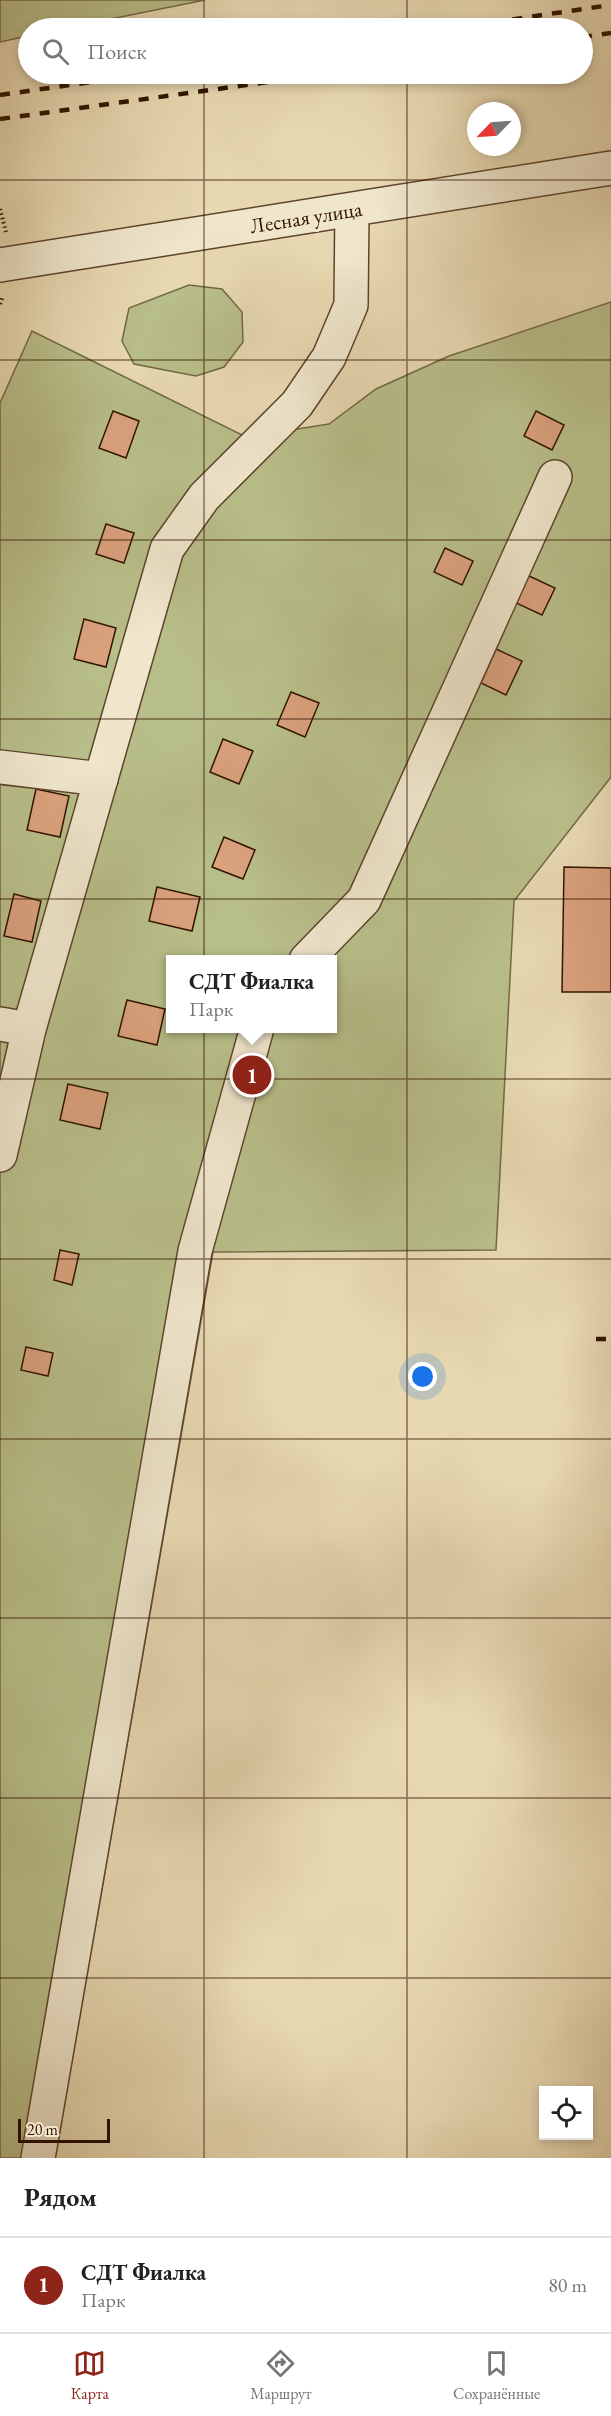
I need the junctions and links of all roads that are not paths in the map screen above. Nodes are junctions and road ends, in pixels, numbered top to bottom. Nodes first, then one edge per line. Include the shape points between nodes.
1 (611, 168) edge
2 (352, 210) junction
3 (0, 265) edge
4 (555, 477) dead end
5 (0, 767) edge
6 (101, 779) junction
7 (311, 955) edge
8 (15, 1026) edge
9 (256, 1033) edge
10 (0, 1155) edge
11 (38, 2158) edge

1 - 2 street, Лесная улица
2 - 3 street, Лесная улица
2 - 6 street via 351,305 329,357 297,404 204,497 167,549
4 - 7 street via 364,900
5 - 6 street
6 - 8 street
8 - 10 street
9 - 11 street via 195,1251

